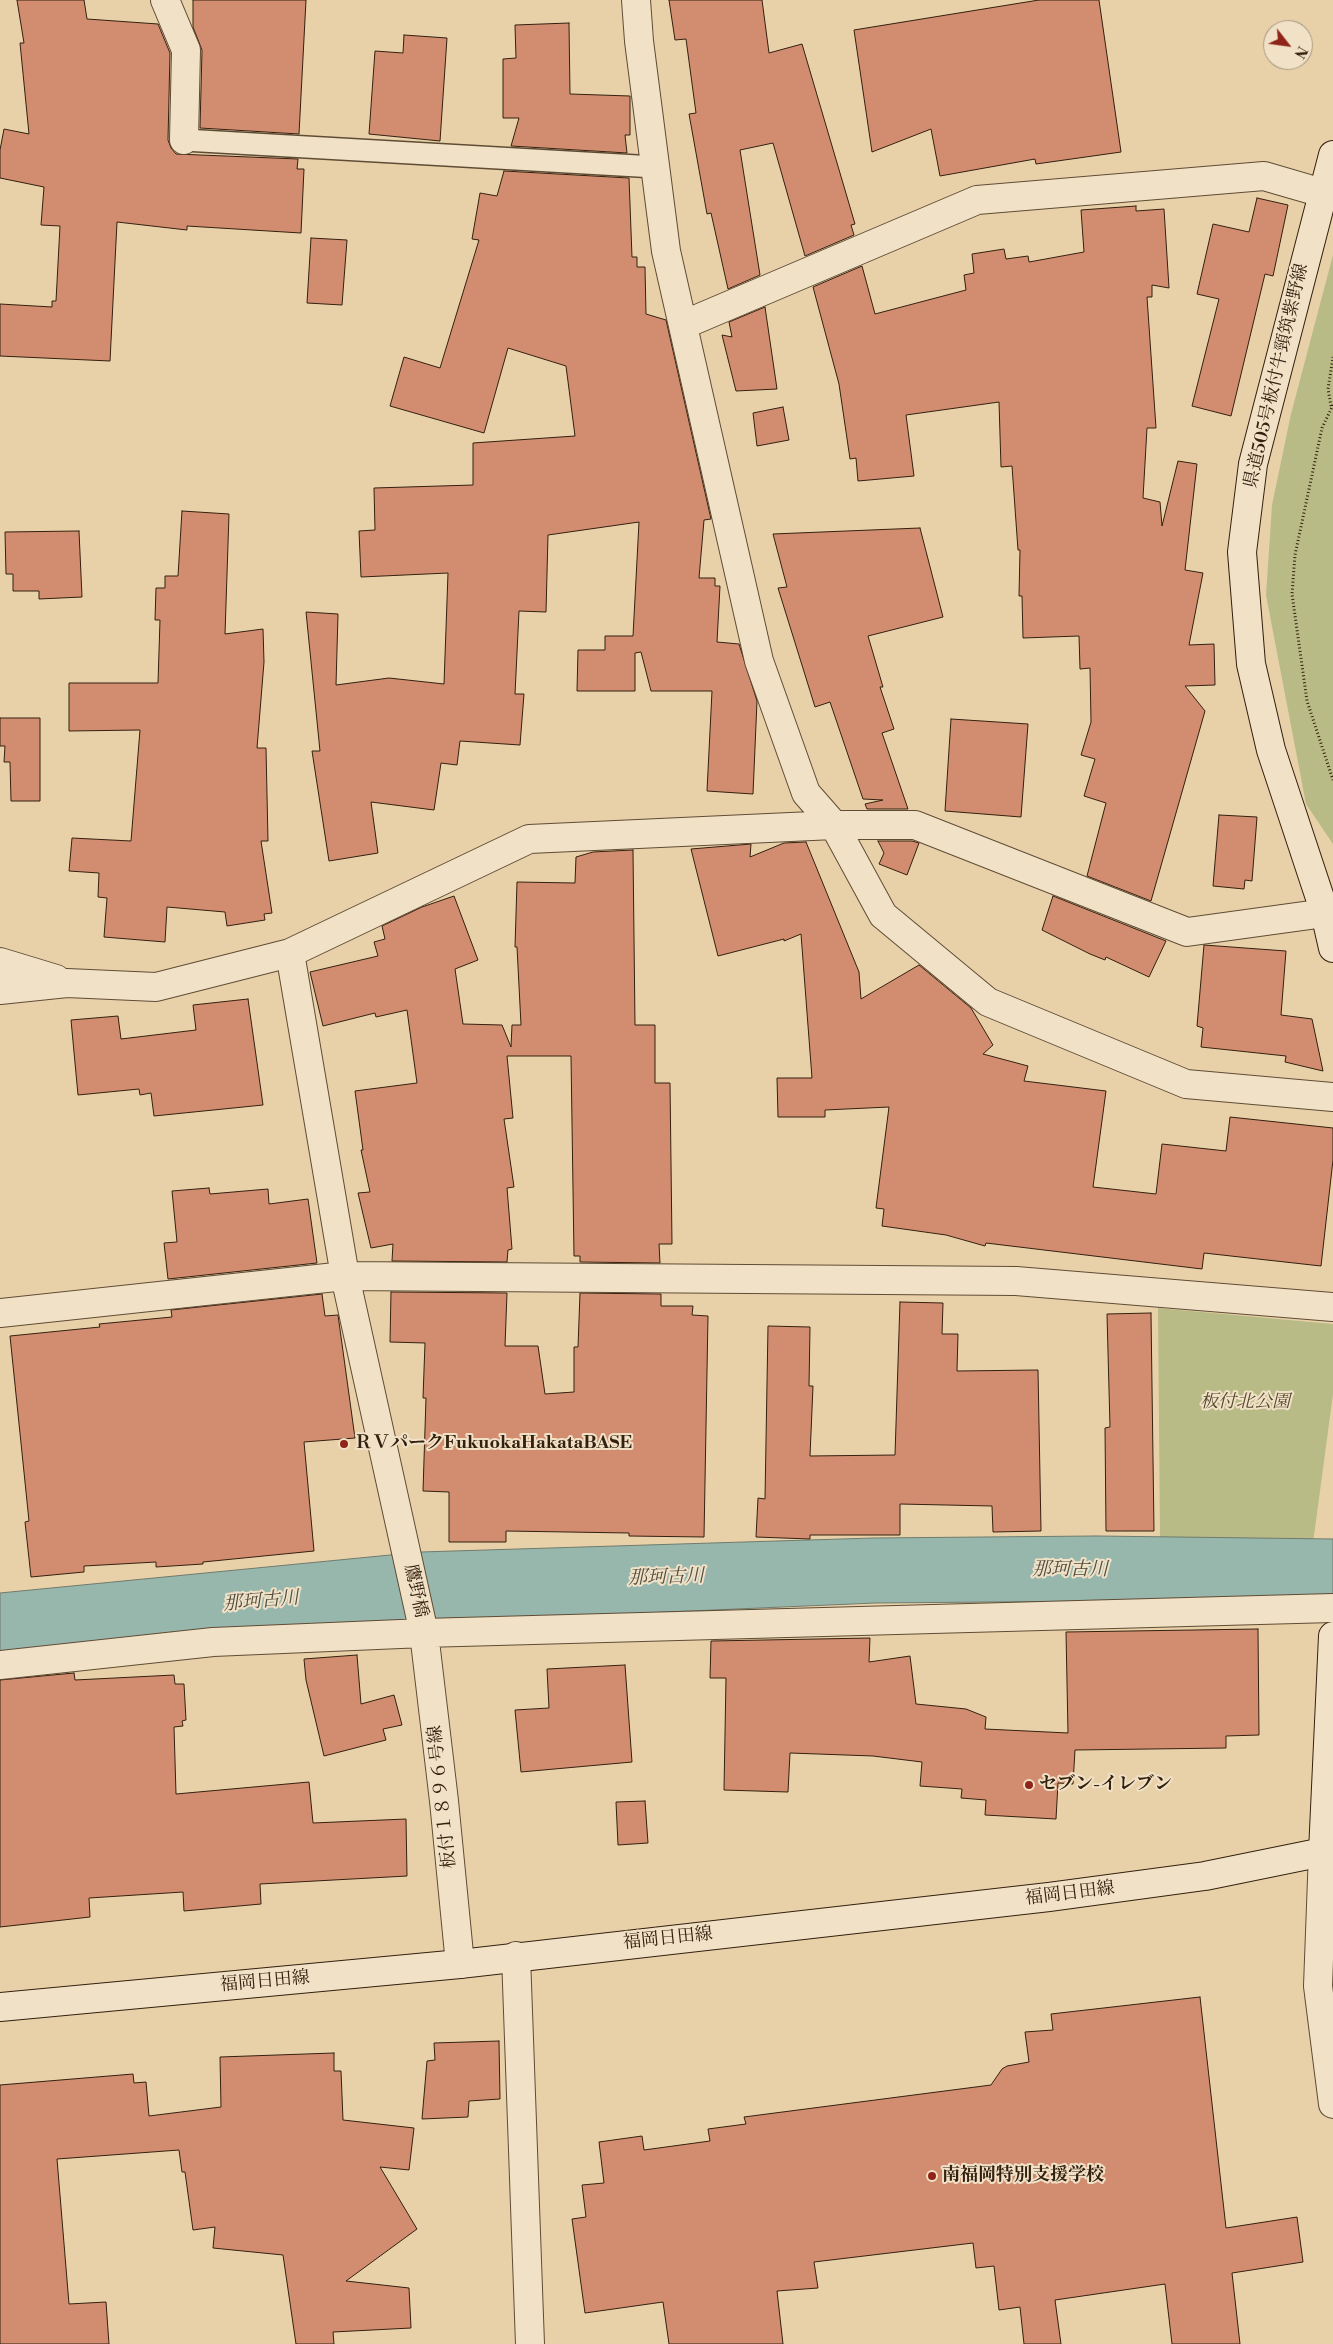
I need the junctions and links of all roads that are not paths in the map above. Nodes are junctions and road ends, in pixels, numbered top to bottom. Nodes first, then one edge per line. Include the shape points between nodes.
1 (165, 0) edge
2 (636, 0) edge
3 (184, 140) joint
4 (1333, 155) edge
5 (655, 167) junction
6 (1328, 195) edge
7 (683, 325) junction
8 (834, 825) junction
9 (1325, 913) junction
10 (1333, 948) edge
11 (290, 953) junction
12 (0, 962) edge
13 (67, 983) junction
14 (0, 990) edge
15 (1333, 1097) edge
16 (346, 1276) junction
17 (1333, 1307) edge
18 (0, 1313) edge
19 (1333, 1608) edge
20 (424, 1632) junction
21 (1333, 1636) edge
22 (0, 1665) edge
23 (1328, 1851) edge
24 (516, 1956) junction
25 (460, 1964) junction
26 (0, 2008) edge
27 (1333, 2104) edge
28 (530, 2344) edge

1 - 3 street via 186,50
2 - 5 street
3 - 5 lane
4 - 6 street, 県道505号板付牛頸筑紫野線
5 - 7 street via 666,251
6 - 7 street via 1264,176 977,200
6 - 9 street, 県道505号板付牛頸筑紫野線 via 1253,464 1242,552 1251,664 1271,750
7 - 8 street via 758,662 806,793
8 - 9 street via 914,825 1187,932
8 - 11 street via 529,839
8 - 15 street via 883,915 988,1002 1186,1084
9 - 10 street, 県道505号板付牛頸筑紫野線
11 - 13 street via 156,987
11 - 16 street
12 - 13 street
13 - 14 street
16 - 17 street via 1016,1281
16 - 18 street
16 - 20 street, 鷹野橋
19 - 20 street
20 - 22 street via 213,1642
20 - 25 street, 板付１８９６号線
21 - 23 street
23 - 24 street, 福岡日田線 via 1205,1876 1059,1896
23 - 27 street via 1318,1986
24 - 25 street, 福岡日田線
24 - 28 street
25 - 26 street, 福岡日田線

